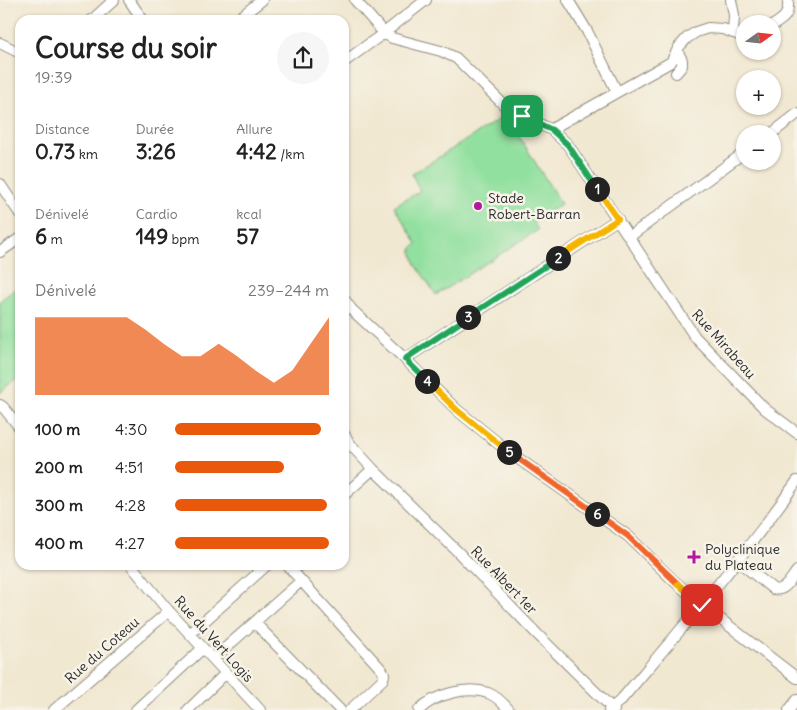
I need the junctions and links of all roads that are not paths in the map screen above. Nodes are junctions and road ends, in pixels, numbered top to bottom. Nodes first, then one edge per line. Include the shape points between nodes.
1 (114, 0) edge
2 (129, 0) edge
3 (262, 0) edge
4 (355, 0) edge
5 (426, 0) edge
6 (568, 0) edge
7 (731, 0) edge
8 (788, 0) edge
9 (98, 15) edge
10 (140, 15) edge
11 (243, 15) edge
12 (781, 20) edge
13 (384, 33) junction
14 (733, 33) junction
15 (736, 34) edge
16 (0, 43) edge
17 (15, 50) edge
18 (677, 50) junction
19 (349, 58) edge
20 (676, 73) dead end
21 (616, 92) junction
22 (797, 114) edge
23 (781, 126) edge
24 (552, 130) junction
25 (736, 159) edge
26 (0, 184) edge
27 (15, 206) edge
28 (618, 219) junction
29 (629, 237) junction
30 (15, 242) edge
31 (0, 252) edge
32 (349, 306) edge
33 (405, 359) junction
34 (0, 405) edge
35 (15, 422) edge
36 (797, 433) edge
37 (349, 442) edge
38 (373, 468) junction
39 (797, 481) edge
40 (349, 490) edge
41 (738, 561) junction
42 (134, 570) edge
43 (261, 570) edge
44 (291, 570) edge
45 (797, 571) edge
46 (301, 581) junction
47 (702, 605) junction
48 (169, 611) junction
49 (255, 623) junction
50 (190, 634) junction
51 (203, 648) junction
52 (213, 659) junction
53 (226, 673) junction
54 (797, 678) edge
55 (797, 700) edge
56 (612, 709) edge
57 (54, 710) edge
58 (136, 710) edge
59 (188, 710) edge
60 (260, 710) edge
61 (340, 710) edge
62 (350, 710) edge
63 (419, 710) edge
64 (509, 710) edge
65 (789, 710) edge

1 - 9 street
2 - 10 street
3 - 11 street
4 - 13 street
5 - 13 street
6 - 21 street
7 - 14 street
8 - 12 street via 787,13
13 - 19 street
13 - 24 street, Rue Mirabeau via 456,58 505,106
14 - 15 street
14 - 18 street via 708,28 687,38
16 - 17 street
18 - 20 street via 682,66
18 - 21 street via 671,62
21 - 24 street
22 - 23 street
24 - 28 street, Rue Mirabeau via 568,145
25 - 29 street
26 - 27 street
28 - 29 street, Rue Mirabeau
28 - 33 street
29 - 36 street, Rue Mirabeau via 695,337 765,409
30 - 31 street
32 - 33 street
33 - 47 street via 457,410 509,452 628,536
34 - 35 street
37 - 38 street, Rue Albert 1er
38 - 40 street
38 - 56 street, Rue Albert 1er
39 - 41 street
41 - 45 street via 773,589 784,588
41 - 47 street
42 - 48 street, Rue du Vert Logis
43 - 50 street
44 - 46 street
46 - 49 street
46 - 62 street via 384,674
47 - 54 street
47 - 56 street
48 - 50 street, Rue du Vert Logis
48 - 57 street, Rue du Coteau
49 - 52 street
49 - 61 street
50 - 51 street, Rue du Vert Logis
51 - 52 street, Rue du Vert Logis
51 - 58 street
52 - 53 street, Rue du Vert Logis
53 - 59 street
53 - 60 street, Rue du Vert Logis
55 - 65 street
63 - 64 street via 438,697 471,690 490,694

